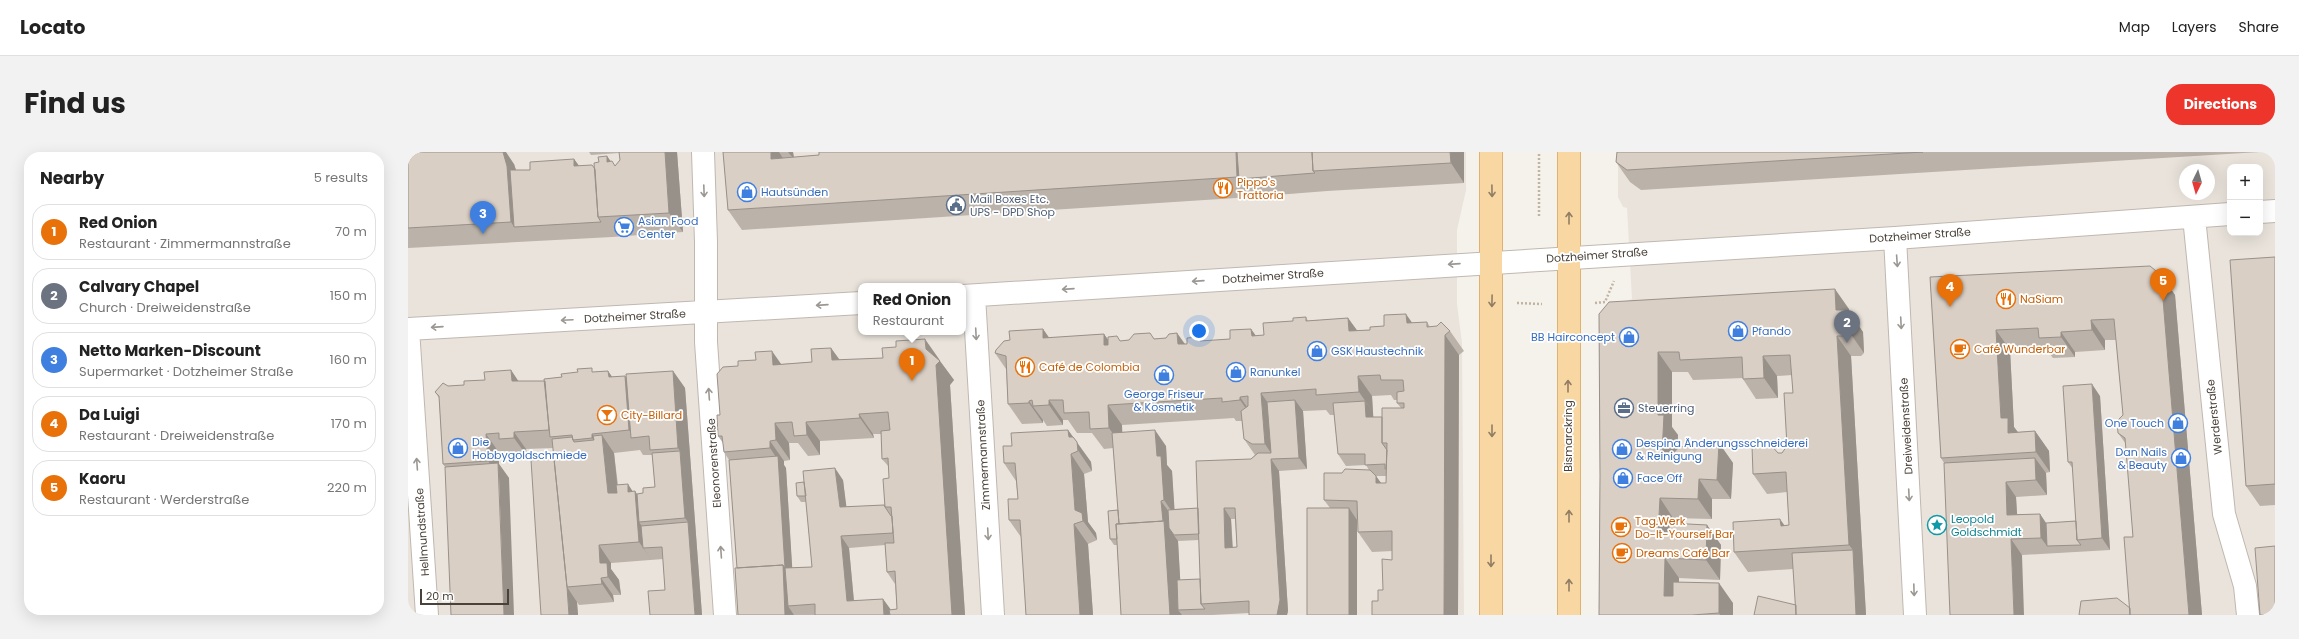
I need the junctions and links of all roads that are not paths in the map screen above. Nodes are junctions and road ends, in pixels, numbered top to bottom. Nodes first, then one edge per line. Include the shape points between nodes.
1 (703, 152) edge
2 (1491, 152) edge
3 (1569, 152) edge
4 (2275, 211) edge
5 (2263, 212) edge
6 (2227, 214) edge
7 (2194, 217) junction
8 (1895, 238) junction
9 (1568, 257) junction
10 (1493, 262) junction
11 (968, 296) edge
12 (858, 303) edge
13 (706, 312) junction
14 (408, 329) edge
15 (427, 615) edge
16 (725, 615) edge
17 (993, 615) edge
18 (1491, 615) edge
19 (1569, 615) edge
20 (1915, 615) edge
21 (2248, 615) edge

1 -> 13 street, Eleonorenstraße
2 -> 10 main road
9 -> 3 main road, Bismarckring
4 - 5 street
6 - 7 street, Dotzheimer Straße
7 - 8 street, Dotzheimer Straße
7 - 21 street, Werderstraße via 2224,514 2245,586
8 - 9 street, Dotzheimer Straße
8 -> 20 street, Dreiweidenstraße
9 - 10 street, Dotzheimer Straße
19 -> 9 main road, Bismarckring
10 -> 11 street, Dotzheimer Straße
10 -> 18 main road
11 -> 17 street, Zimmermannstraße
12 -> 13 street, Dotzheimer Straße
13 -> 14 street, Dotzheimer Straße
16 -> 13 street, Eleonorenstraße
15 -> 14 street, Hellmundstraße

